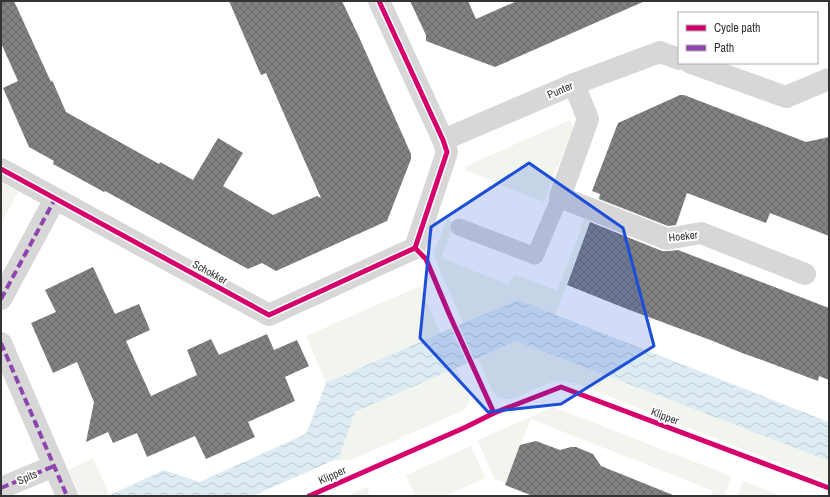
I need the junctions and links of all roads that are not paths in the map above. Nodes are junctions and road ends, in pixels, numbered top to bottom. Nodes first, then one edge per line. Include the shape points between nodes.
1 (379, 1) edge
2 (678, 59) edge
3 (693, 64) edge
4 (829, 79) edge
5 (574, 84) junction
6 (443, 140) junction
7 (1, 169) edge
8 (560, 197) junction
9 (55, 199) junction
10 (459, 227) dead end
11 (806, 274) dead end
12 (1, 299) edge
13 (1, 343) edge
14 (54, 466) junction
15 (1, 488) edge
16 (67, 496) edge

1 - 6 street, Schokker
2 - 5 street, Punter via 660,52
3 - 4 street via 786,97
5 - 6 street, Punter
5 - 8 street via 588,119
6 - 9 street, Schokker via 447,152 415,248 269,315
7 - 9 street, Schokker
8 - 10 lane via 535,256
8 - 11 street, Hoeker via 667,239 701,233
9 - 12 street
13 - 14 street
14 - 15 street, Spits
14 - 16 street

